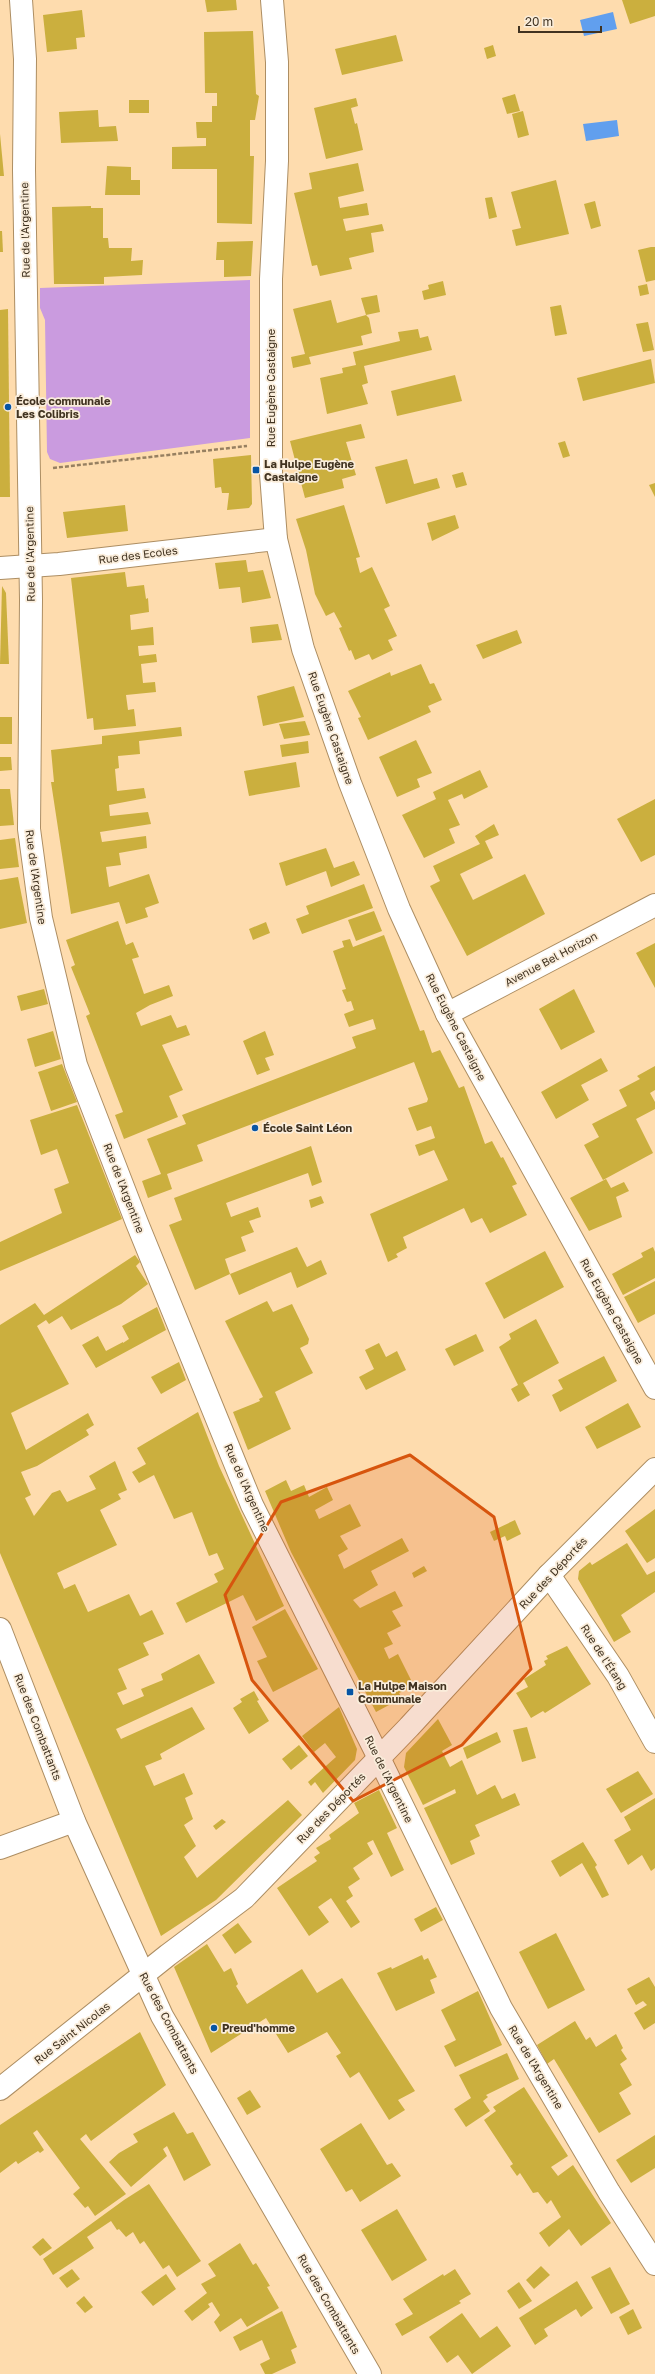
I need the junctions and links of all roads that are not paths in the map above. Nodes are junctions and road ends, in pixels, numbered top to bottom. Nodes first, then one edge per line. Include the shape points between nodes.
1 (21, 0) edge
2 (272, 0) edge
3 (276, 538) junction
4 (30, 566) junction
5 (0, 568) edge
6 (655, 905) edge
7 (447, 1014) junction
8 (655, 1388) edge
9 (655, 1470) edge
10 (548, 1575) junction
11 (0, 1629) edge
12 (655, 1742) edge
13 (379, 1758) junction
14 (74, 1821) junction
15 (0, 1848) edge
16 (142, 1976) junction
17 (0, 2089) edge
18 (655, 2264) edge
19 (370, 2374) edge

1 - 4 street, Rue de l'Argentine via 25,59
2 - 3 street, Rue Eugène Castaigne via 277,62 277,161 271,279 271,444
3 - 4 street, Rue des Ecoles
3 - 7 street, Rue Eugène Castaigne via 303,649 350,783 399,908
4 - 5 street, Rue des Ecoles
4 - 13 street, Rue de l'Argentine via 29,829 41,918 76,1065 252,1505
6 - 7 street, Avenue Bel Horizon
7 - 8 street, Rue Eugène Castaigne
9 - 10 street, Rue des Déportés
10 - 12 street, Rue de l'Étang via 618,1676
10 - 13 street, Rue des Déportés
11 - 14 street, Rue des Combattants
13 - 16 street, Rue des Déportés via 244,1898
13 - 18 street, Rue de l'Argentine via 501,2008 609,2192
14 - 15 street
14 - 16 street, Rue des Combattants
16 - 17 street, Rue Saint Nicolas
16 - 19 street, Rue des Combattants via 162,2016

